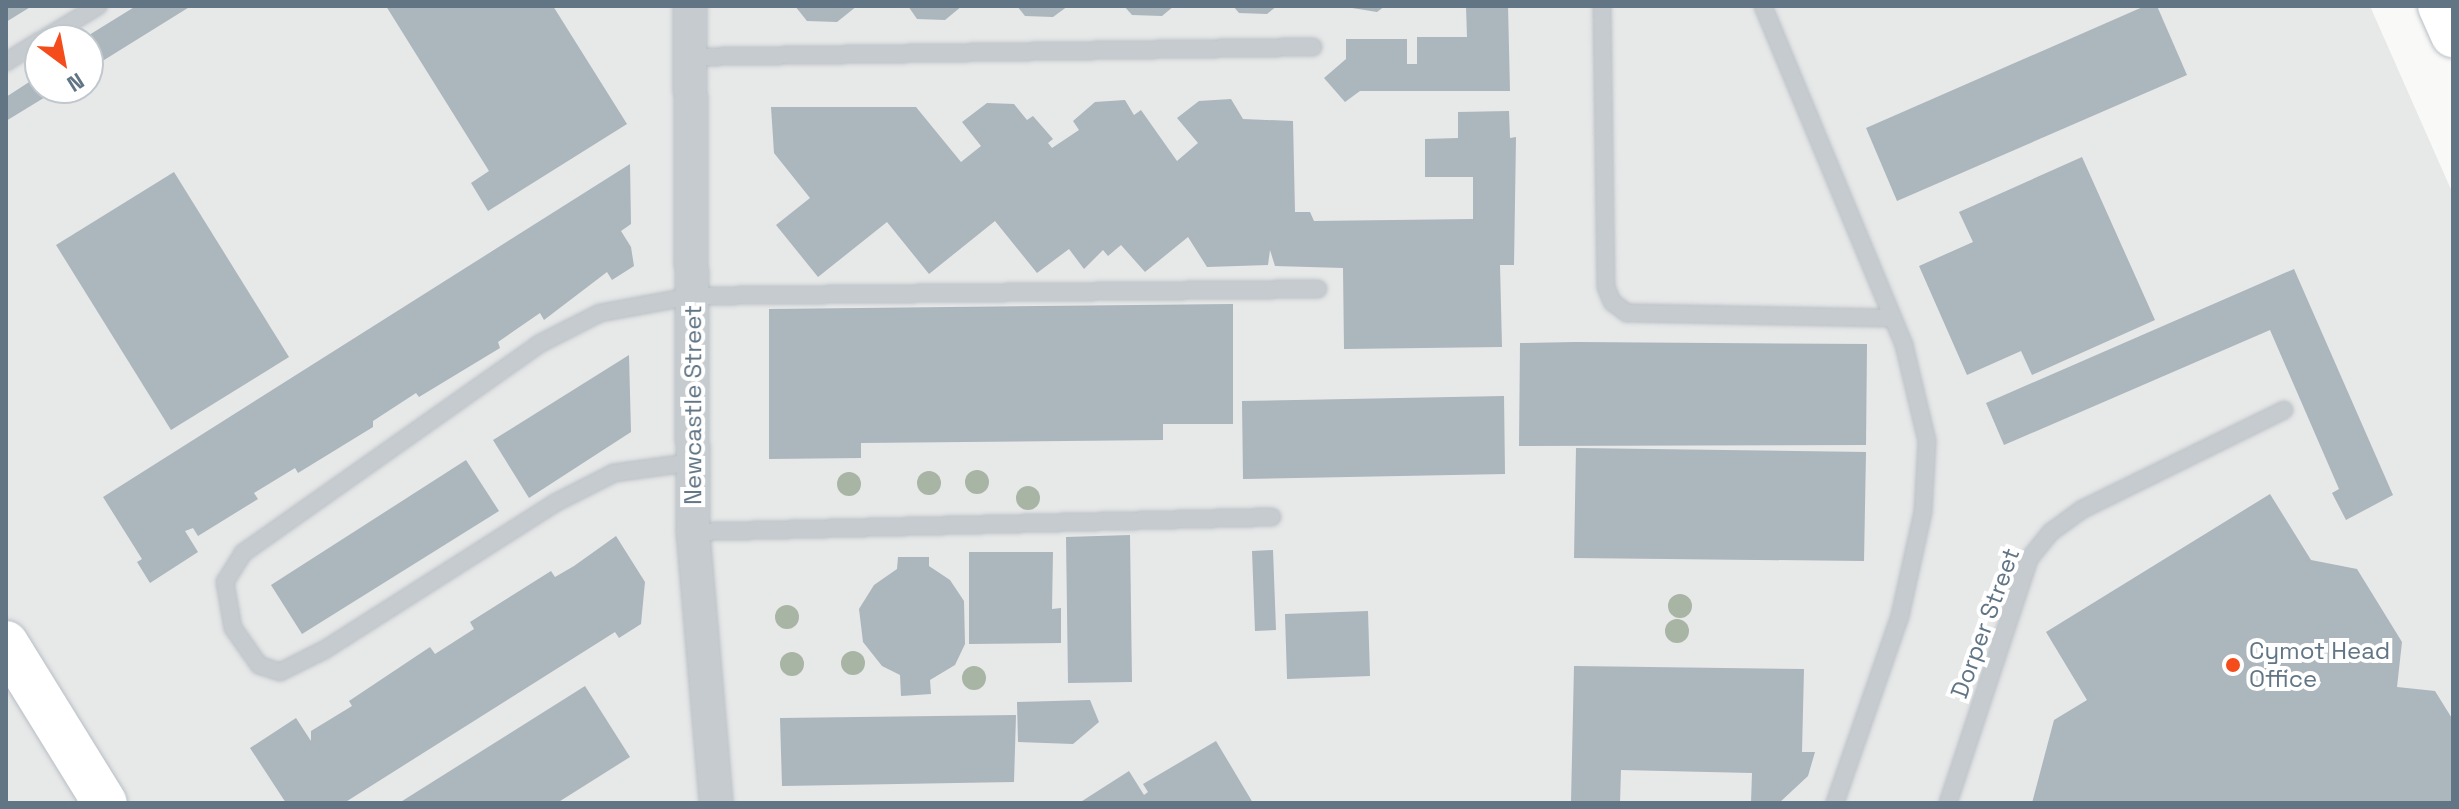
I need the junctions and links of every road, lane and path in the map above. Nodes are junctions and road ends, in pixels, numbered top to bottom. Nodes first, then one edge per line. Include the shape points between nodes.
1 (98, 6) edge
2 (690, 6) edge
3 (1602, 6) edge
4 (1763, 6) edge
5 (2440, 6) edge
6 (69, 24) edge
7 (2453, 35) edge
8 (1313, 47) dead end
9 (24, 51) edge
10 (689, 57) junction
11 (6, 62) edge
12 (1318, 289) dead end
13 (693, 296) junction
14 (1892, 318) junction
15 (2284, 410) dead end
16 (694, 462) junction
17 (1272, 517) dead end
18 (693, 532) junction
19 (6, 643) edge
20 (105, 803) edge
21 (716, 803) edge
22 (1835, 803) edge
23 (1948, 803) edge

1 - 6 lane
2 - 10 street, Newcastle Street
3 - 14 lane via 1606,287 1612,302 1627,313
4 - 14 lane
5 - 7 main road
8 - 10 lane
9 - 11 lane
10 - 13 street, Newcastle Street
12 - 13 lane
13 - 16 street, Newcastle Street
13 - 16 lane via 600,313 539,344 243,553 225,582 233,628 259,665 280,672 614,473
14 - 22 lane via 1927,441 1923,512 1900,616
15 - 23 lane, Dorper Street via 2083,509 2051,532 2029,559
16 - 18 street, Newcastle Street
17 - 18 lane
18 - 21 street, Newcastle Street
19 - 20 main road

